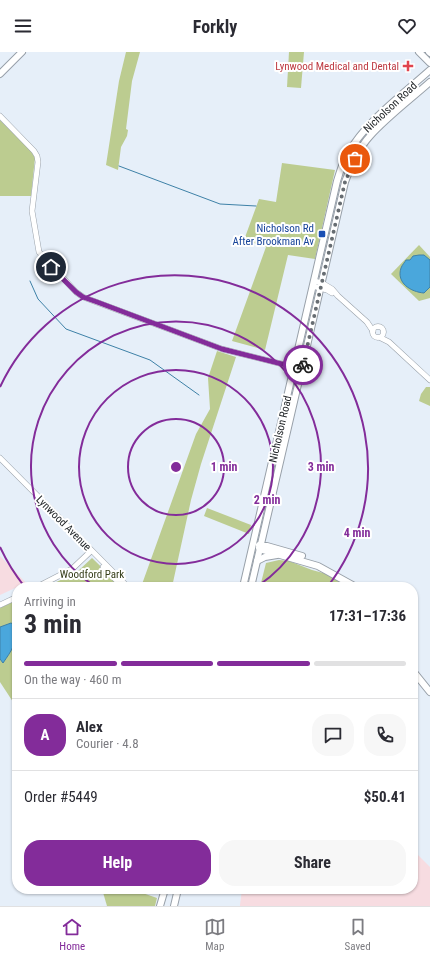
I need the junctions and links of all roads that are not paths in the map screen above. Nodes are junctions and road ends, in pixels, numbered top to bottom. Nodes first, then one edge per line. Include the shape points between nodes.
1 (17, 52) edge
2 (22, 52) edge
3 (419, 52) edge
4 (430, 63) edge
5 (0, 68) edge
6 (430, 70) edge
7 (0, 74) edge
8 (430, 82) edge
9 (0, 116) edge
10 (313, 284) junction
11 (322, 286) junction
12 (374, 329) junction
13 (382, 336) junction
14 (294, 367) junction
15 (302, 369) junction
16 (430, 380) edge
17 (0, 458) edge
18 (0, 463) edge
19 (254, 537) junction
20 (260, 547) junction
21 (90, 552) junction
22 (280, 554) junction
23 (250, 556) junction
24 (257, 562) junction
25 (47, 582) edge
26 (118, 582) edge
27 (123, 582) edge
28 (244, 582) edge
29 (252, 582) edge
30 (348, 582) edge
31 (349, 582) edge
32 (12, 599) edge
33 (0, 605) edge
34 (418, 677) edge
35 (430, 692) edge
36 (164, 894) edge
37 (177, 894) edge
38 (160, 906) edge
39 (174, 906) edge

1 - 5 main road
2 - 7 main road
3 - 4 main road
6 - 10 main road, Nicholson Road via 366,129 347,155 337,181
8 - 11 main road, Nicholson Road via 370,136 351,166 345,182
9 - 14 street via 37,156 32,211 39,252 76,292 90,300 199,341
10 - 11 street
10 - 14 main road, Nicholson Road
11 - 12 street via 332,289
11 - 15 main road, Nicholson Road
12 - 13 street via 375,337
12 - 13 street via 382,327
13 - 16 street
14 - 15 street
14 - 19 main road, Nicholson Road
15 - 20 main road, Nicholson Road
17 - 21 street, Lynwood Avenue
18 - 21 street, Lynwood Avenue
19 - 20 main road
19 - 23 main road, Nicholson Road
20 - 22 main road
20 - 23 main road
20 - 24 main road, Nicholson Road
20 - 31 main road via 280,550 319,562 341,574
21 - 25 street via 72,569
21 - 26 street, Lynwood Avenue
21 - 27 street, Lynwood Avenue
22 - 24 main road
22 - 30 main road via 318,566
23 - 28 main road, Nicholson Road
24 - 29 main road, Nicholson Road
32 - 33 street
34 - 35 main road
36 - 38 main road
37 - 39 main road

